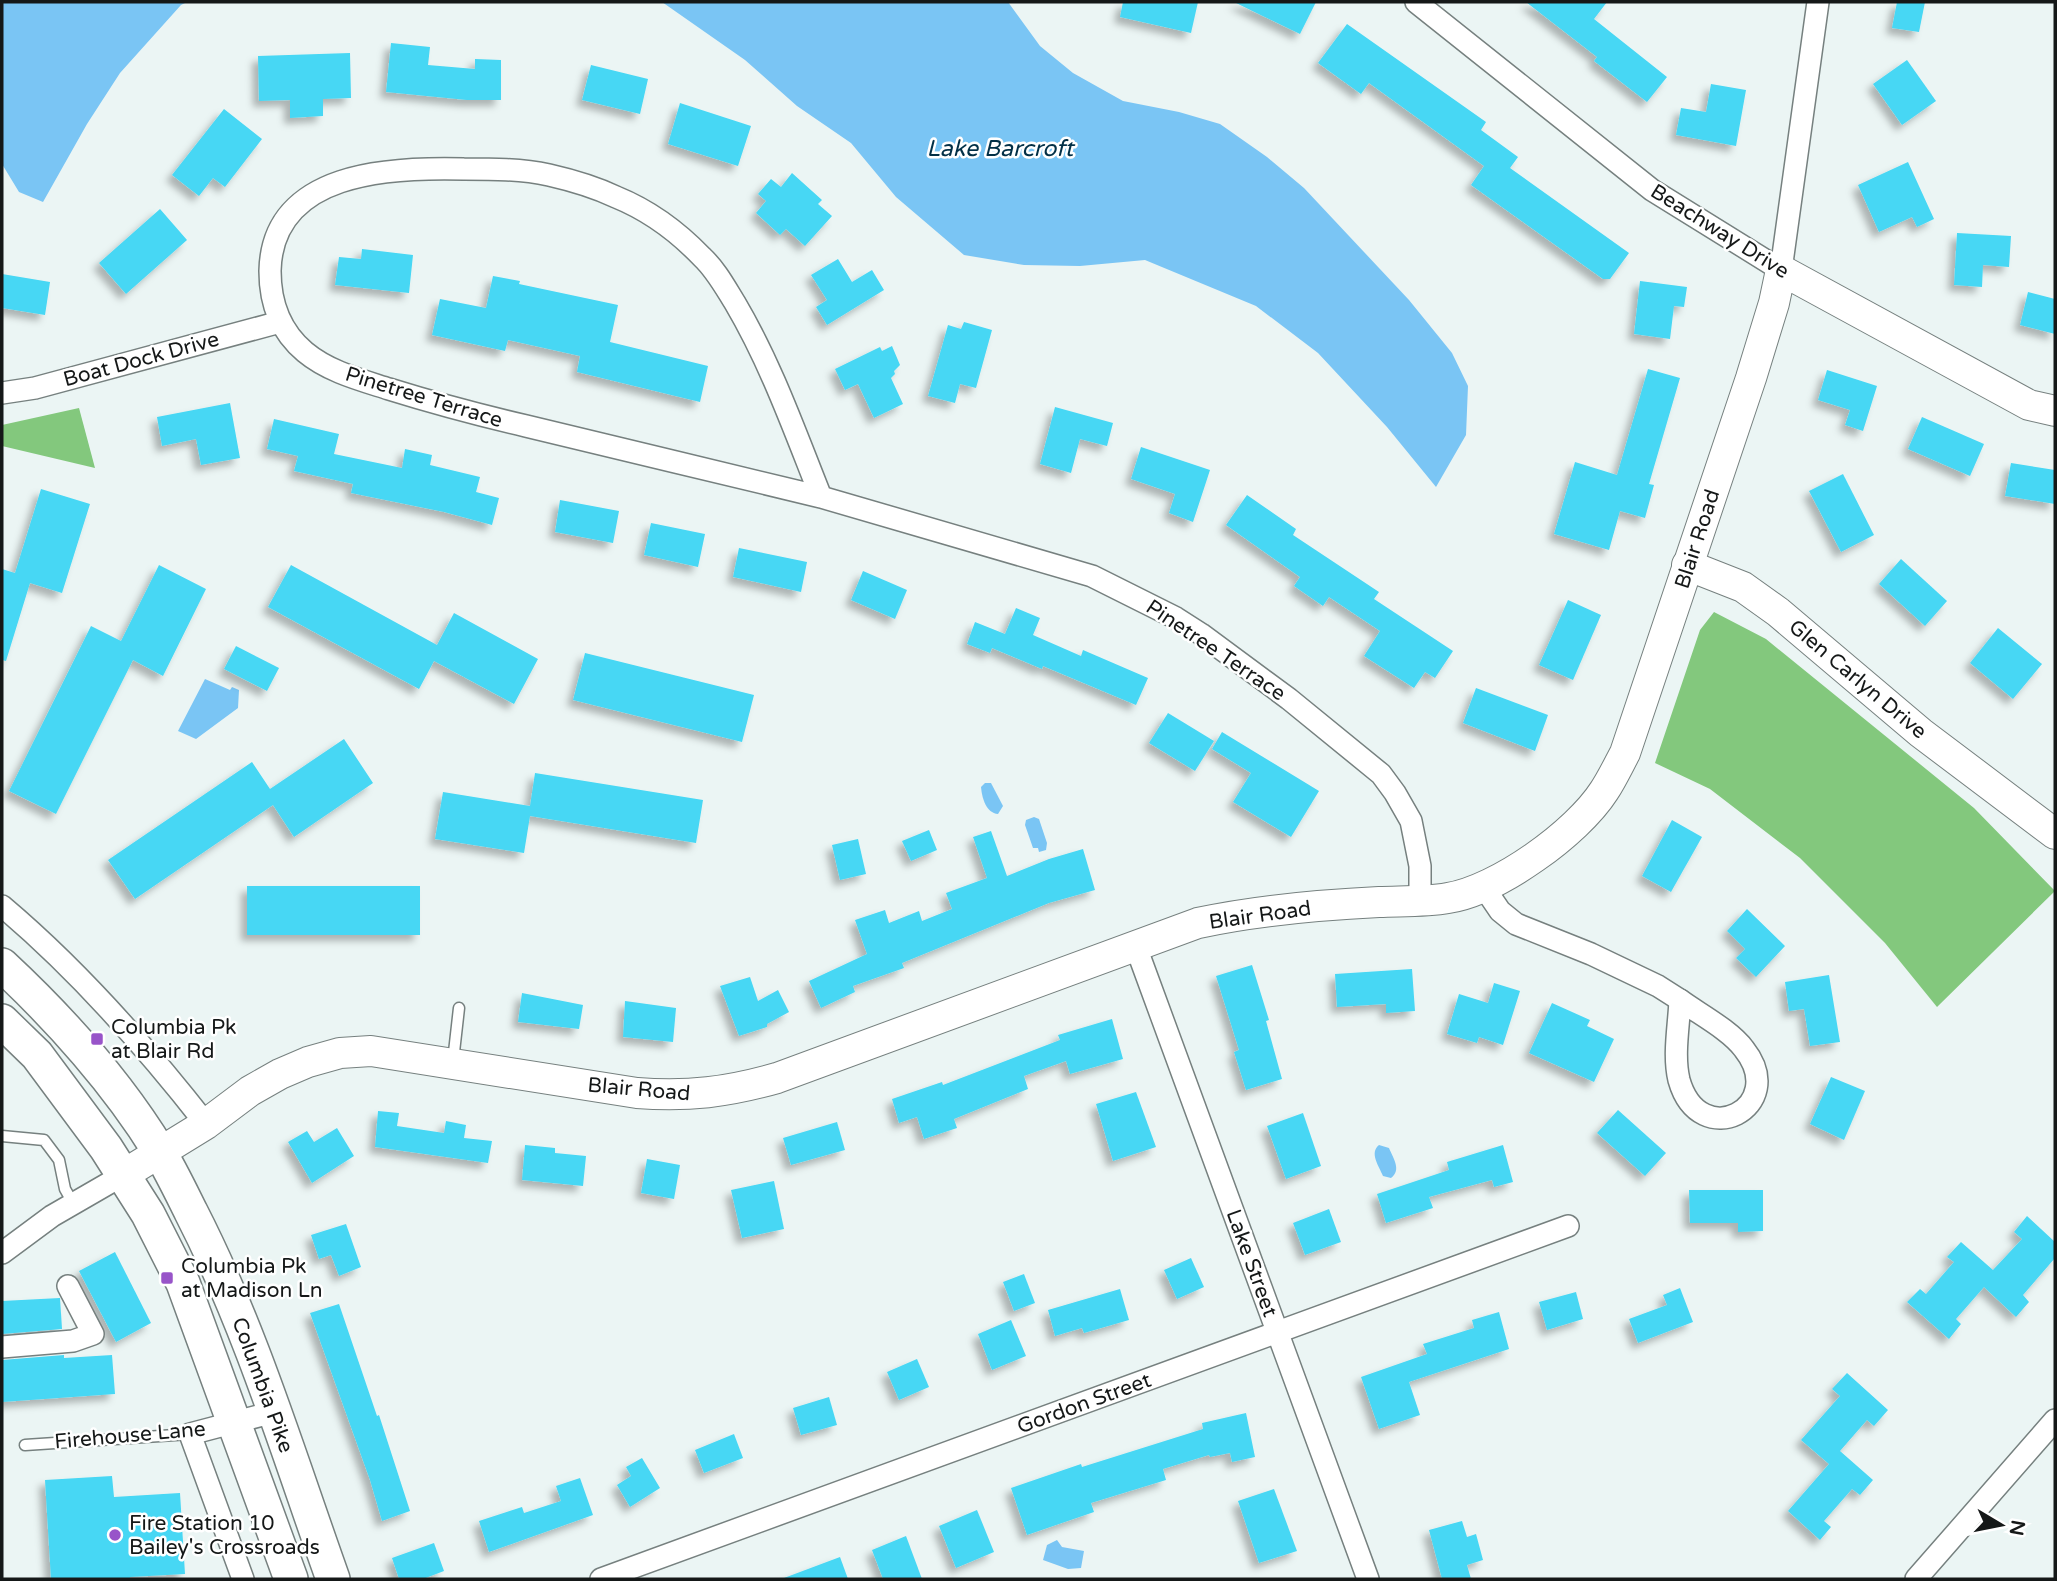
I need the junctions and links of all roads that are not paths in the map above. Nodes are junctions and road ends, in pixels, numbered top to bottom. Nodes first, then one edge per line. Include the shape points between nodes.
1 (1416, 2) edge
2 (1818, 2) edge
3 (1781, 270) junction
4 (280, 322) junction
5 (2, 393) edge
6 (2055, 411) edge
7 (821, 497) junction
8 (1687, 565) junction
9 (2021, 809) junction
10 (2055, 834) edge
11 (2055, 856) edge
12 (1483, 886) junction
13 (1420, 901) junction
14 (2, 906) edge
15 (1136, 947) junction
16 (2, 965) edge
17 (1680, 1000) junction
18 (459, 1008) dead end
19 (2, 1021) edge
20 (453, 1063) junction
21 (206, 1124) junction
22 (2, 1136) edge
23 (160, 1152) junction
24 (123, 1175) junction
25 (74, 1203) junction
26 (1568, 1226) dead end
27 (2, 1253) edge
28 (68, 1286) dead end
29 (1277, 1332) junction
30 (2, 1347) edge
31 (274, 1412) junction
32 (2055, 1420) edge
33 (235, 1422) junction
34 (190, 1434) junction
35 (26, 1445) dead end
36 (243, 1579) edge
37 (291, 1579) edge
38 (333, 1579) edge
39 (601, 1579) edge
40 (1368, 1579) edge
41 (1916, 1579) edge

1 - 3 street, Beachway Drive via 1651,190
2 - 3 street, Blair Road
3 - 6 street, Beachway Drive via 2029,405
3 - 8 street, Blair Road via 1751,378
4 - 5 street, Boat Dock Drive
4 - 7 street, Pinetree Terrace via 304,352 363,381 447,407
4 - 7 street, Pinetree Terrace via 270,286 270,259 277,237 306,199 328,186 358,175 426,168 509,170 578,183 647,212 676,232 723,283 776,384
7 - 13 street, Pinetree Terrace via 1092,576 1193,629 1381,774 1410,821 1420,866
8 - 9 street, Glen Carlyn Drive via 1743,587 1778,612 1921,733
8 - 12 street, Blair Road via 1625,753 1604,792 1562,837
9 - 10 street, Glen Carlyn Drive
9 - 11 street, Glen Carlyn Drive
12 - 13 street, Blair Road via 1448,898
12 - 17 street via 1500,911 1516,924 1591,954
13 - 15 street, Blair Road via 1239,914 1198,923
14 - 21 street via 74,973
15 - 20 street, Blair Road via 777,1078 713,1094 637,1093
15 - 29 street, Lake Street
16 - 23 main road, Columbia Pike via 63,1026
17 - 17 street via 1745,1049 1754,1067 1757,1091 1740,1114 1713,1118 1701,1114 1685,1096 1677,1048
18 - 20 lane
19 - 24 main road, Columbia Pike via 37,1055
20 - 21 street, Blair Road via 371,1051 340,1053 280,1074
21 - 23 street, Blair Road
22 - 25 lane via 44,1140 59,1160 65,1189
23 - 24 street, Blair Road
23 - 31 main road, Columbia Pike via 216,1261
24 - 25 street
24 - 33 main road, Columbia Pike via 183,1283
25 - 27 street
26 - 29 street, Gordon Street
28 - 30 street via 93,1334 73,1342
29 - 39 street, Gordon Street
29 - 40 street, Lake Street
31 - 33 street, Firehouse Lane
31 - 38 main road, Columbia Pike
32 - 41 street
33 - 34 street, Firehouse Lane
33 - 37 main road, Columbia Pike
34 - 35 lane, Firehouse Lane
34 - 36 street

